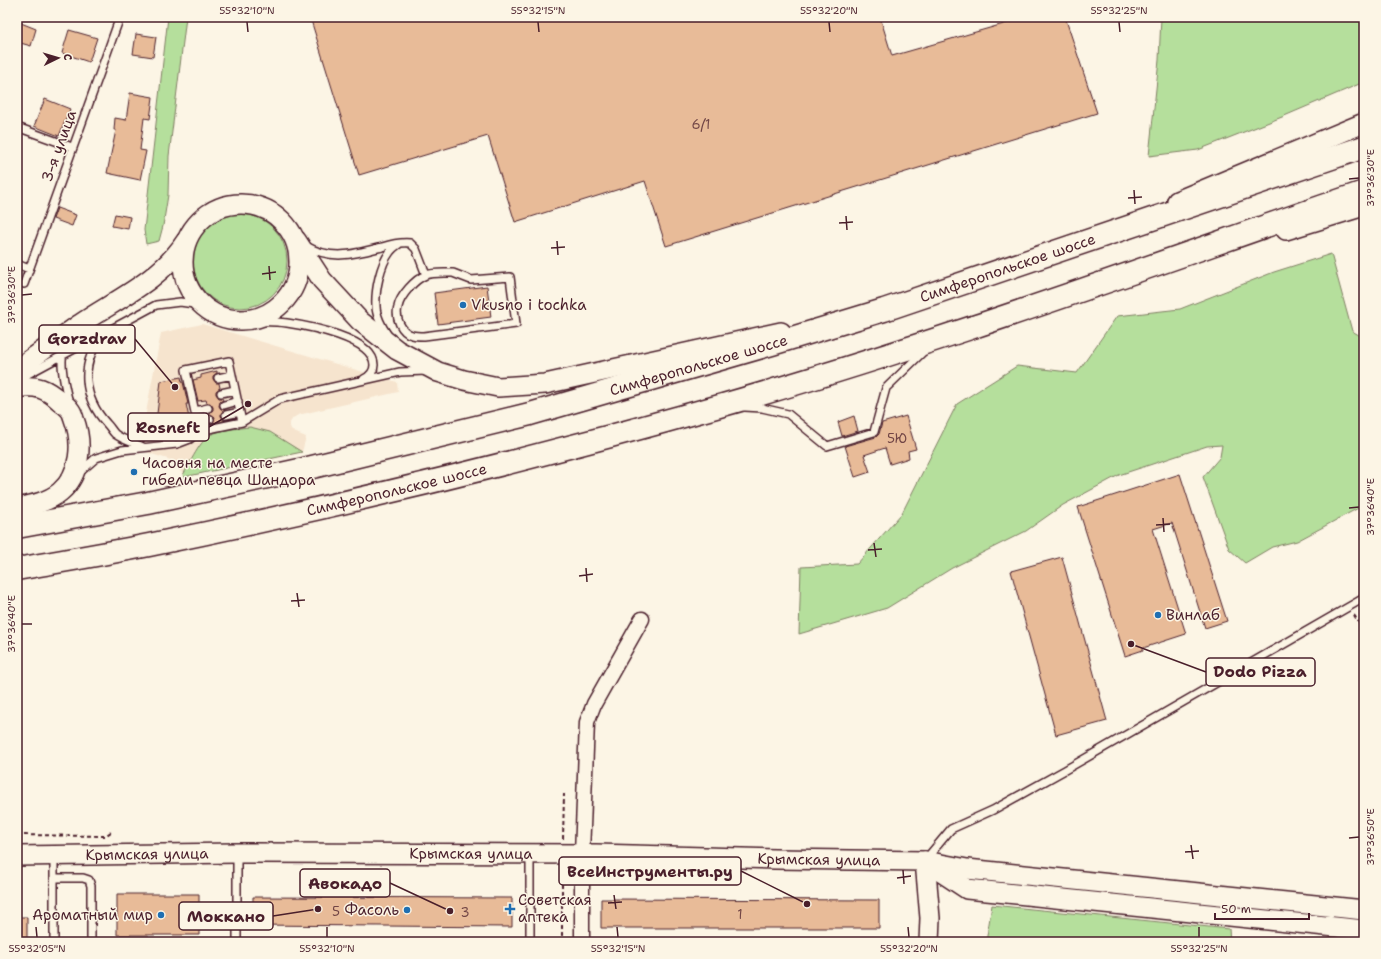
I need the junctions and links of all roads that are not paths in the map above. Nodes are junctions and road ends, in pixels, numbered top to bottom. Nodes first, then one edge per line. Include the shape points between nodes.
1 (120, 17) edge
2 (1364, 123) edge
3 (17, 127) edge
4 (72, 147) junction
5 (1364, 147) edge
6 (1364, 192) edge
7 (1364, 206) edge
8 (188, 237) junction
9 (296, 240) junction
10 (400, 242) junction
11 (1042, 257) junction
12 (17, 264) edge
13 (29, 269) junction
14 (426, 275) junction
15 (24, 284) dead end
16 (1047, 301) junction
17 (201, 305) junction
18 (884, 310) junction
19 (244, 321) junction
20 (80, 324) junction
21 (108, 330) junction
22 (936, 340) junction
23 (397, 350) junction
24 (62, 357) junction
25 (17, 369) edge
26 (438, 372) junction
27 (232, 375) junction
28 (218, 378) dead end
29 (360, 380) junction
30 (17, 383) edge
31 (17, 388) edge
32 (235, 390) junction
33 (221, 393) dead end
34 (238, 402) junction
35 (224, 404) dead end
36 (719, 406) junction
37 (208, 408) dead end
38 (70, 410) junction
39 (195, 411) junction
40 (240, 412) junction
41 (226, 415) dead end
42 (210, 419) dead end
43 (198, 422) junction
44 (242, 422) junction
45 (200, 431) junction
46 (143, 447) junction
47 (70, 480) junction
48 (17, 508) edge
49 (17, 527) edge
50 (17, 569) edge
51 (1364, 598) edge
52 (642, 619) dead end
53 (237, 853) junction
54 (530, 854) junction
55 (582, 854) junction
56 (54, 855) junction
57 (17, 856) edge
58 (925, 861) junction
59 (54, 878) junction
60 (1364, 910) edge
61 (1364, 930) edge
62 (54, 942) edge
63 (91, 942) edge
64 (237, 942) edge
65 (530, 942) edge
66 (582, 942) edge
67 (929, 942) edge

1 - 4 lane, 3-я улица
2 - 11 street
3 - 4 lane
4 - 13 lane, 3-я улица
5 - 11 highway, Симферопольское шоссе
6 - 16 highway, Симферопольское шоссе
7 - 16 street
8 - 9 street via 198,223 211,212 226,206 243,204 259,206 274,214 287,225
8 - 17 street via 183,254 184,273 189,290
8 - 20 street via 178,253 153,277
9 - 10 lane via 313,250 329,255 348,256
9 - 19 street via 300,255 295,287 286,301 274,311 260,318
9 - 23 street via 322,280 360,321
10 - 14 lane via 410,243 416,249
10 - 23 lane via 390,252 384,264 377,285 376,307 382,327
11 - 18 highway, Симферопольское шоссе
12 - 13 lane
13 - 15 lane, 3-я улица
14 - 14 lane via 404,294 398,307 398,321 402,329 411,335 440,335 516,324 510,277 471,280 453,272
16 - 22 highway, Симферопольское шоссе
17 - 19 street via 213,314 228,320
17 - 21 lane via 180,302 156,305
18 - 26 street via 545,384 498,387
18 - 49 highway, Симферопольское шоссе via 530,414 273,476 148,503
19 - 29 lane via 286,323 326,331 352,340 365,348 374,364 373,371 368,377
20 - 24 lane via 65,343
20 - 25 street
21 - 24 lane
21 - 46 lane via 90,356 86,377 89,394 98,414 115,434
22 - 36 highway, Симферопольское шоссе
22 - 36 lane via 886,388 874,432 827,446 788,414 762,408
23 - 26 street
24 - 30 lane via 28,374
24 - 38 lane
26 - 29 lane via 400,372
27 - 28 lane
27 - 32 lane
27 - 39 lane via 229,361 186,370
29 - 44 lane via 280,399
31 - 38 street via 40,388 52,394
32 - 33 lane
32 - 34 lane
34 - 35 lane
34 - 40 lane
36 - 50 highway, Симферопольское шоссе via 544,454 310,510 147,545
37 - 39 lane
38 - 47 street via 77,428 80,449 78,464
39 - 43 lane
40 - 41 lane
40 - 44 lane
42 - 43 lane
43 - 45 lane
44 - 45 lane
45 - 46 lane via 190,439 176,444
46 - 47 lane via 96,458
47 - 48 street via 60,492 41,503
51 - 58 lane via 1065,770 993,810 951,829
52 - 55 street via 594,704 587,722
53 - 54 street, Крымская улица
53 - 56 street, Крымская улица
53 - 64 lane
54 - 55 street, Крымская улица
54 - 65 lane
55 - 58 street, Крымская улица
55 - 66 street
56 - 57 street, Крымская улица
56 - 59 lane
58 - 60 street, Крымская улица via 967,869
58 - 61 street via 967,890
58 - 67 street via 930,918
59 - 62 lane
59 - 63 lane via 89,880

